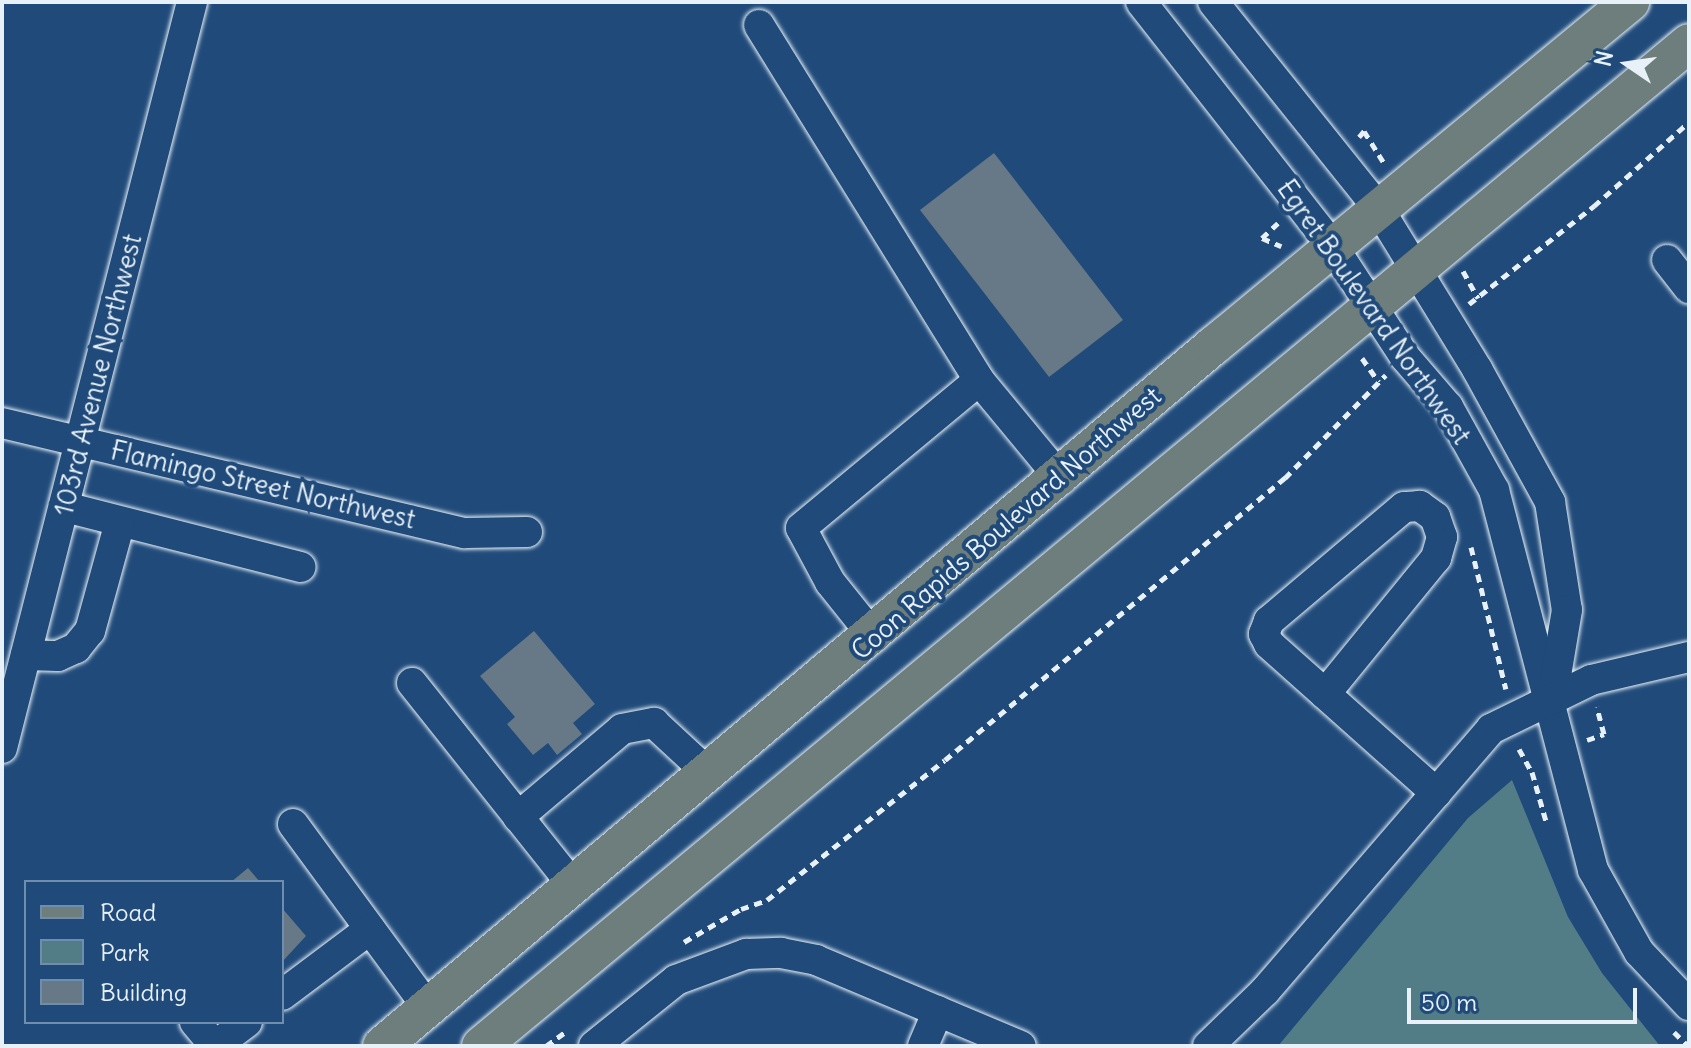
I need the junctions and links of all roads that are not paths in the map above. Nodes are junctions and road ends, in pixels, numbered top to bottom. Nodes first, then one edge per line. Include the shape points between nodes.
1 (192, 2) edge
2 (1141, 2) edge
3 (1213, 2) edge
4 (1630, 2) edge
5 (759, 25) dead end
6 (1689, 43) edge
7 (1378, 208) junction
8 (1333, 247) junction
9 (1667, 260) dead end
10 (1417, 269) junction
11 (1689, 288) edge
12 (1372, 307) junction
13 (979, 380) junction
14 (2, 423) edge
15 (82, 442) junction
16 (1061, 479) junction
17 (65, 507) junction
18 (120, 522) junction
19 (527, 532) dead end
20 (300, 567) dead end
21 (874, 637) junction
22 (26, 655) junction
23 (1689, 657) edge
24 (412, 683) dead end
25 (1325, 694) junction
26 (1552, 702) junction
27 (2, 748) edge
28 (709, 774) junction
29 (1436, 793) junction
30 (518, 817) junction
31 (293, 824) dead end
32 (574, 887) junction
33 (370, 929) junction
34 (284, 994) edge
35 (1689, 1005) edge
36 (428, 1008) junction
37 (938, 1011) junction
38 (197, 1024) edge
39 (244, 1024) edge
40 (586, 1033) edge
41 (987, 1040) edge
42 (215, 1046) edge
43 (382, 1046) edge
44 (481, 1046) edge
45 (923, 1046) edge
46 (1021, 1046) edge
47 (1208, 1046) edge

1 - 15 street, 103rd Avenue Northwest
2 - 8 street, Egret Boulevard Northwest
3 - 7 street, Egret Boulevard Northwest
4 - 7 main road, Coon Rapids Boulevard Northwest
5 - 13 street
6 - 10 main road
7 - 8 main road, Coon Rapids Boulevard Northwest
7 - 10 street, Egret Boulevard Northwest
8 - 12 street, Egret Boulevard Northwest
8 - 16 main road, Coon Rapids Boulevard Northwest
9 - 11 street
10 - 12 main road
10 - 26 street, Egret Boulevard Northwest via 1550,502 1567,610
12 - 26 street, Egret Boulevard Northwest via 1448,407 1494,490
12 - 44 main road
13 - 16 street
13 - 21 street via 801,528 830,582
14 - 15 street, Flamingo Street Northwest
15 - 17 street, 103rd Avenue Northwest
15 - 19 street, Flamingo Street Northwest via 465,533
16 - 21 main road, Coon Rapids Boulevard Northwest
17 - 18 street
17 - 22 street, 103rd Avenue Northwest
18 - 20 street
18 - 22 street via 90,631 76,648 58,656
21 - 28 main road, Coon Rapids Boulevard Northwest
22 - 27 street, 103rd Avenue Northwest
23 - 26 street via 1591,680
24 - 30 street
25 - 25 street via 1269,644 1264,634 1269,621 1404,507 1420,506 1435,517 1442,537 1436,558
25 - 29 street
26 - 29 street via 1511,715 1491,729
26 - 35 street, Egret Boulevard Northwest via 1562,762 1593,870 1639,952
28 - 30 street via 654,723 622,729
28 - 32 main road, Coon Rapids Boulevard Northwest
29 - 47 street via 1265,991
30 - 32 street
31 - 33 street
32 - 36 main road, Coon Rapids Boulevard Northwest
33 - 34 street
33 - 36 street
36 - 43 main road, Coon Rapids Boulevard Northwest
37 - 40 street via 816,960 746,954 676,980
37 - 41 street
37 - 45 street
38 - 42 street
39 - 42 street
41 - 46 street

